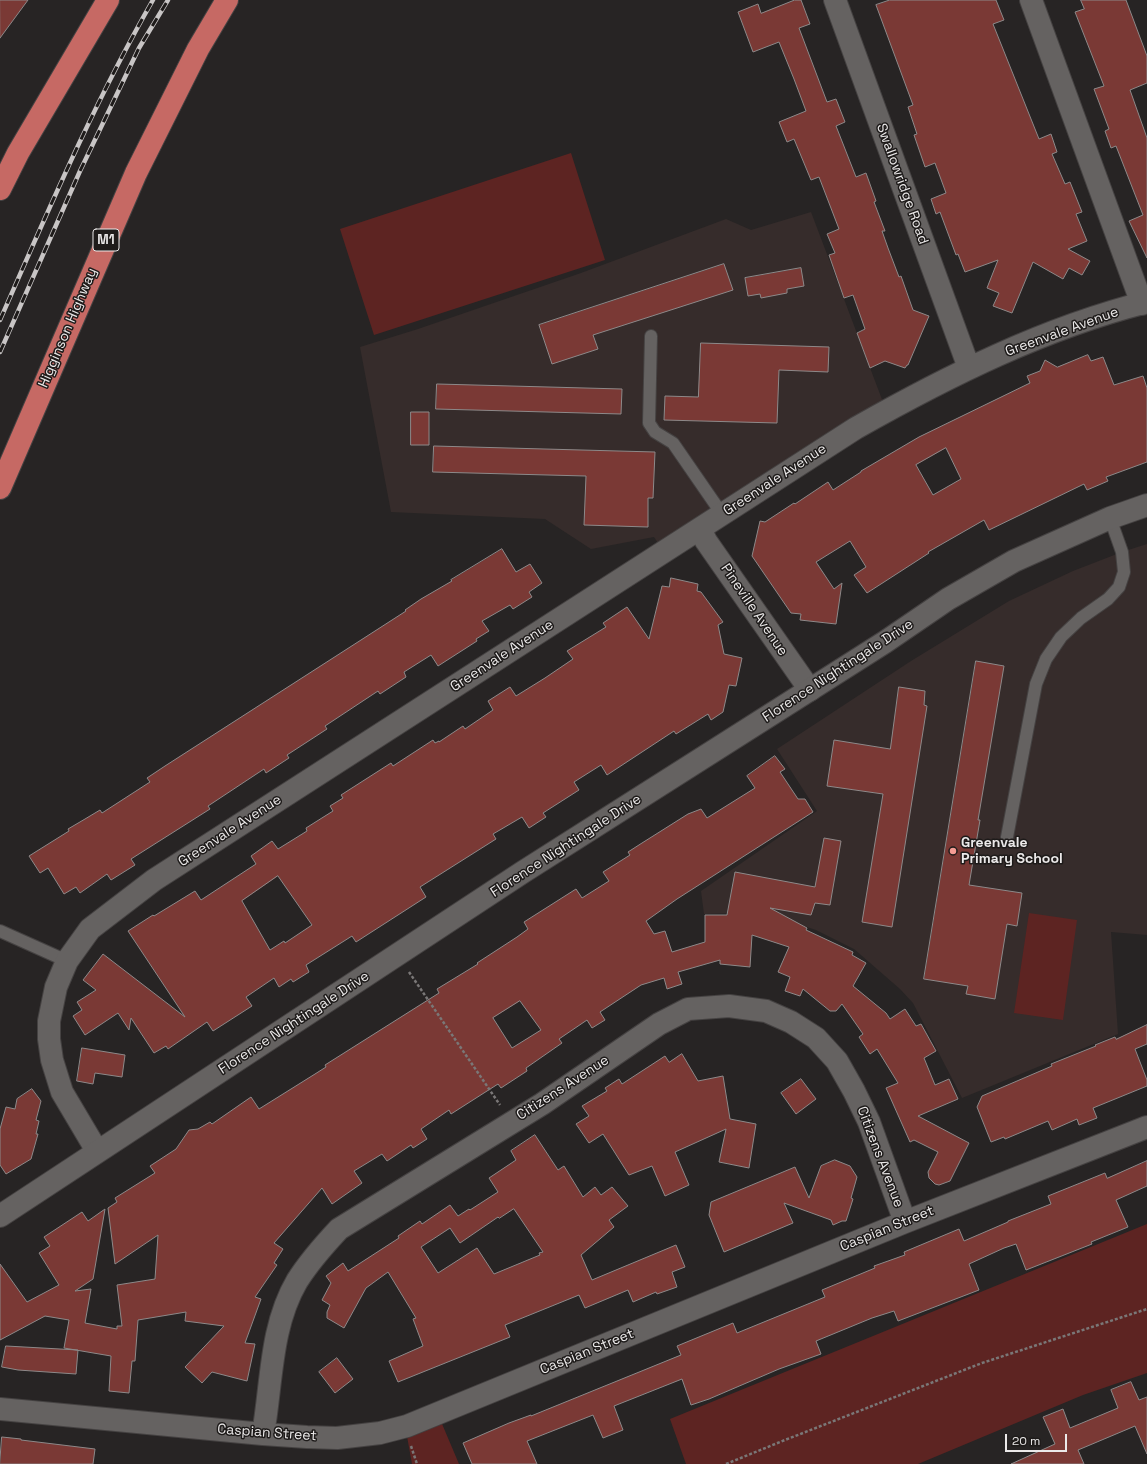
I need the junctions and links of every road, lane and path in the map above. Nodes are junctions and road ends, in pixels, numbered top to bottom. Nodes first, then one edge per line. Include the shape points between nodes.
1 (108, 0) edge
2 (227, 0) edge
3 (835, 0) edge
4 (1031, 0) edge
5 (0, 189) edge
6 (1145, 303) edge
7 (651, 336) dead end
8 (969, 368) junction
9 (0, 488) edge
10 (1147, 505) edge
11 (722, 514) junction
12 (1110, 518) junction
13 (700, 529) junction
14 (810, 690) junction
15 (1007, 837) dead end
16 (0, 931) edge
17 (398, 956) junction
18 (67, 961) junction
19 (512, 1122) junction
20 (1147, 1127) edge
21 (97, 1151) junction
22 (0, 1216) edge
23 (904, 1222) junction
24 (1147, 1309) edge
25 (0, 1409) edge
26 (263, 1434) junction
27 (726, 1464) edge

1 - 5 highway via 18,153
2 - 9 highway, Higginson Highway / M1 via 198,49 136,173
3 - 8 street, Swallowridge Road
4 - 6 street
6 - 8 street, Greenvale Avenue via 1035,340
7 - 11 lane via 649,423 655,432 673,443
8 - 11 street, Greenvale Avenue via 856,428
10 - 12 street, Florence Nightingale Drive
11 - 13 street, Greenvale Avenue
12 - 14 street, Florence Nightingale Drive via 1014,561 948,599
12 - 15 lane via 1122,552 1124,572 1119,587 1108,599 1076,622 1061,637 1046,659 1036,684
13 - 14 street, Pineville Avenue
13 - 18 street, Greenvale Avenue via 154,880 90,929
14 - 17 street, Florence Nightingale Drive via 529,868
16 - 18 lane
17 - 19 path
17 - 21 street, Florence Nightingale Drive
18 - 21 street, Greenvale Avenue via 56,987 49,1021 52,1060 62,1092
19 - 23 street, Citizens Avenue via 659,1024 688,1009 729,1006 766,1011 791,1022 816,1038 837,1061 869,1122
19 - 26 street, Citizens Avenue via 339,1229 315,1256 297,1281 281,1316
20 - 23 street, Caspian Street
21 - 22 street, Florence Nightingale Drive
23 - 26 street, Caspian Street via 407,1426 380,1433 337,1438
24 - 27 path via 982,1363
25 - 26 street, Caspian Street

